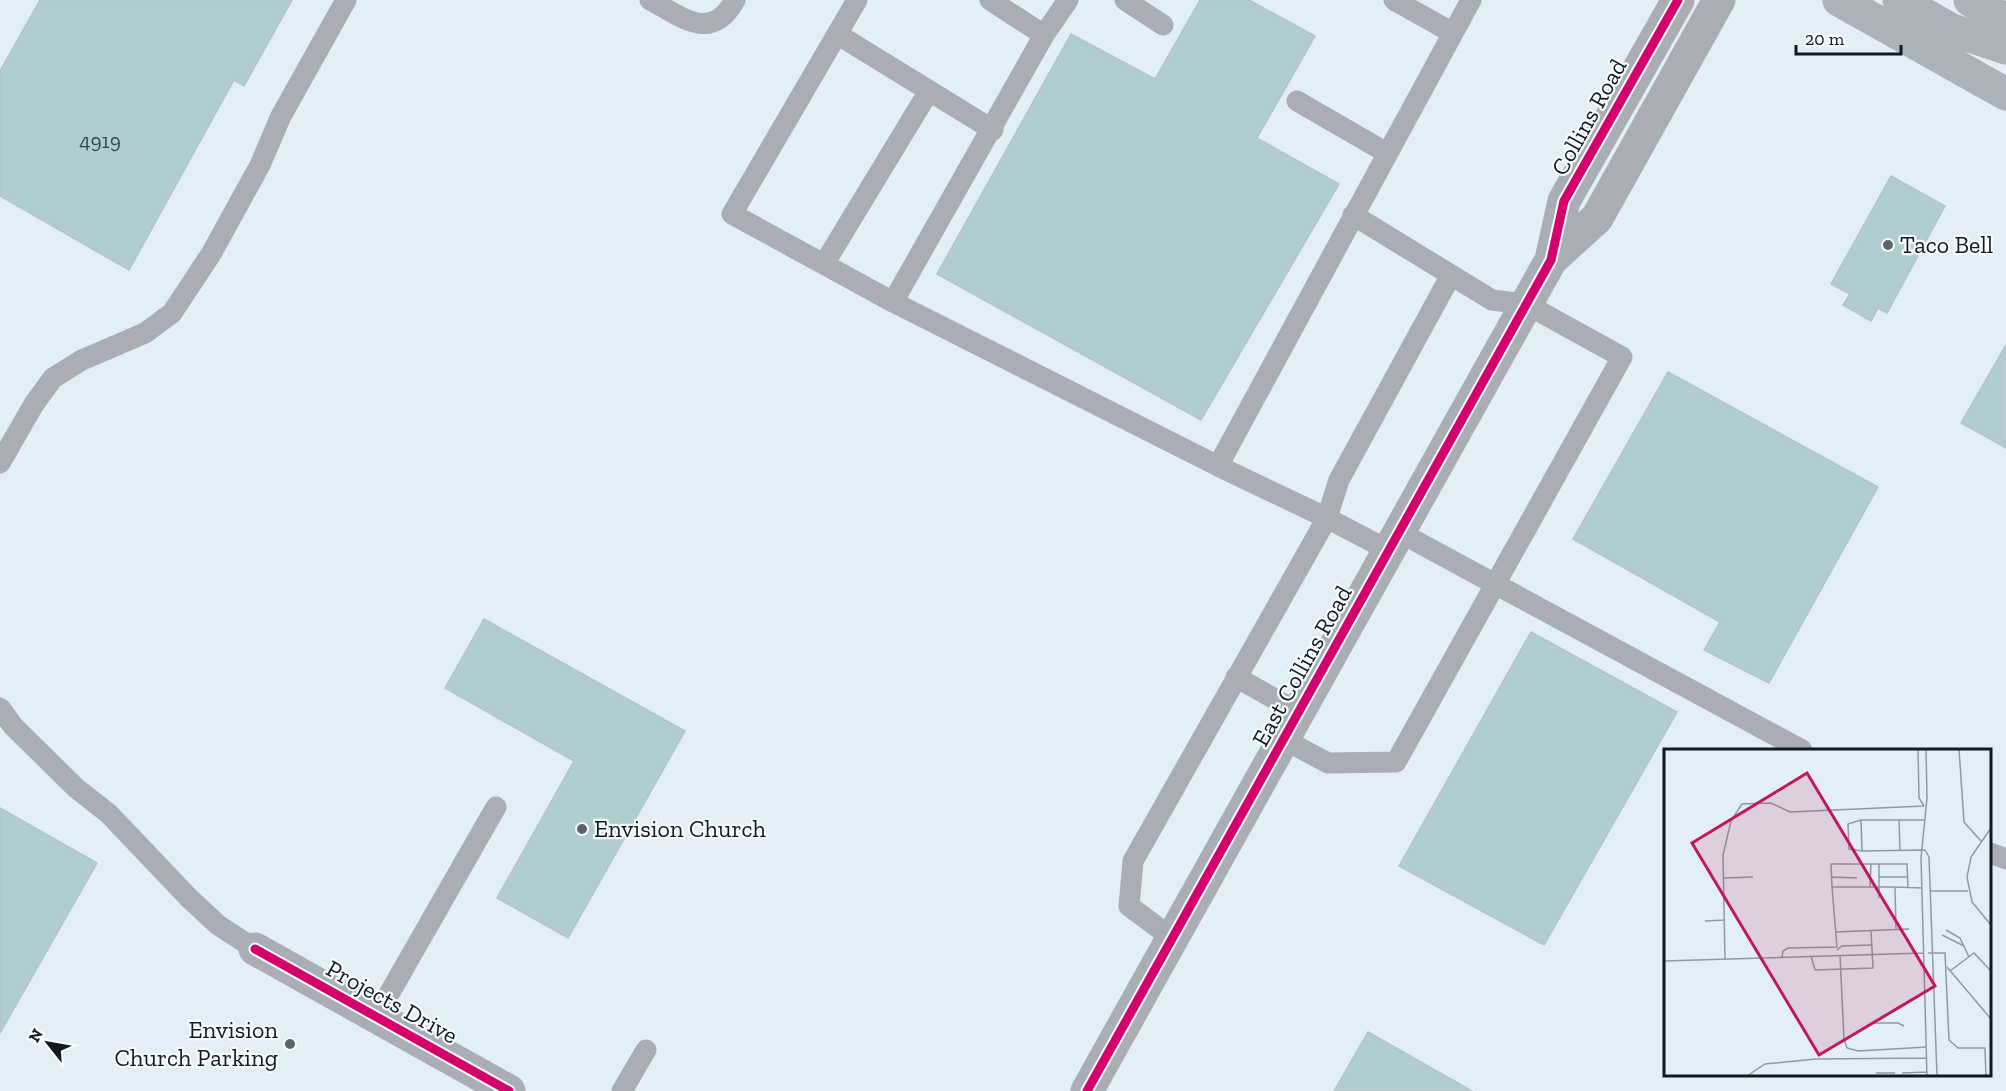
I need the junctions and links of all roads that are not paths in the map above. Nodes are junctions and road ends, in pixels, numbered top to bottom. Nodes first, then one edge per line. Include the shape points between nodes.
1 (346, 0) edge
2 (650, 0) edge
3 (735, 0) edge
4 (857, 0) edge
5 (990, 0) edge
6 (1068, 0) edge
7 (1125, 0) edge
8 (1394, 0) edge
9 (1471, 0) edge
10 (1678, 0) edge
11 (1719, 0) edge
12 (1839, 0) edge
13 (1899, 0) edge
14 (1970, 0) edge
15 (2006, 20) edge
16 (1163, 25) dead end
17 (1453, 33) junction
18 (837, 34) junction
19 (1044, 35) junction
20 (2006, 48) edge
21 (929, 91) junction
22 (2006, 94) edge
23 (1297, 101) dead end
24 (993, 130) junction
25 (1387, 153) junction
26 (1353, 215) junction
27 (1551, 260) junction
28 (824, 264) junction
29 (1451, 275) junction
30 (894, 302) junction
31 (1526, 304) junction
32 (0, 463) edge
33 (1218, 466) junction
34 (1327, 518) junction
35 (1394, 541) junction
36 (1496, 583) junction
37 (1236, 677) junction
38 (0, 708) edge
39 (1291, 725) junction
40 (1800, 749) edge
41 (496, 807) dead end
42 (1991, 854) edge
43 (2006, 860) edge
44 (1172, 938) junction
45 (255, 949) joint
46 (376, 1015) junction
47 (646, 1050) dead end
48 (509, 1091) edge
49 (622, 1091) edge
50 (1087, 1091) edge

1 - 32 lane via 211,254 172,313 145,333 82,360 53,378
2 - 3 lane via 697,25 714,22
4 - 18 lane
5 - 19 lane
6 - 19 lane
7 - 16 lane
8 - 17 lane
9 - 17 lane
10 - 27 street, Collins Road via 1564,201
11 - 27 street via 1597,218
12 - 22 main road
13 - 20 main road via 1952,30
14 - 15 main road
17 - 25 lane
18 - 21 lane
18 - 28 lane via 732,214
19 - 24 lane
21 - 24 lane
21 - 28 lane
23 - 25 lane
24 - 30 lane
25 - 26 lane
26 - 29 lane
26 - 33 lane
27 - 31 street, East Collins Road
28 - 30 lane
29 - 31 lane via 1492,300
29 - 34 lane via 1339,480
30 - 33 lane
31 - 35 street, East Collins Road
31 - 36 lane via 1622,357
33 - 34 lane
34 - 35 lane
34 - 37 lane
35 - 36 lane
35 - 39 street, East Collins Road
36 - 39 lane via 1396,762 1328,763
36 - 40 lane
37 - 39 lane
37 - 44 lane via 1133,861 1129,906
38 - 45 lane via 13,726 76,788 109,813 189,898 218,925
39 - 44 street, East Collins Road
41 - 46 lane
42 - 43 lane
44 - 50 street, East Collins Road
45 - 46 street, Projects Drive
46 - 48 street, Projects Drive
47 - 49 lane

